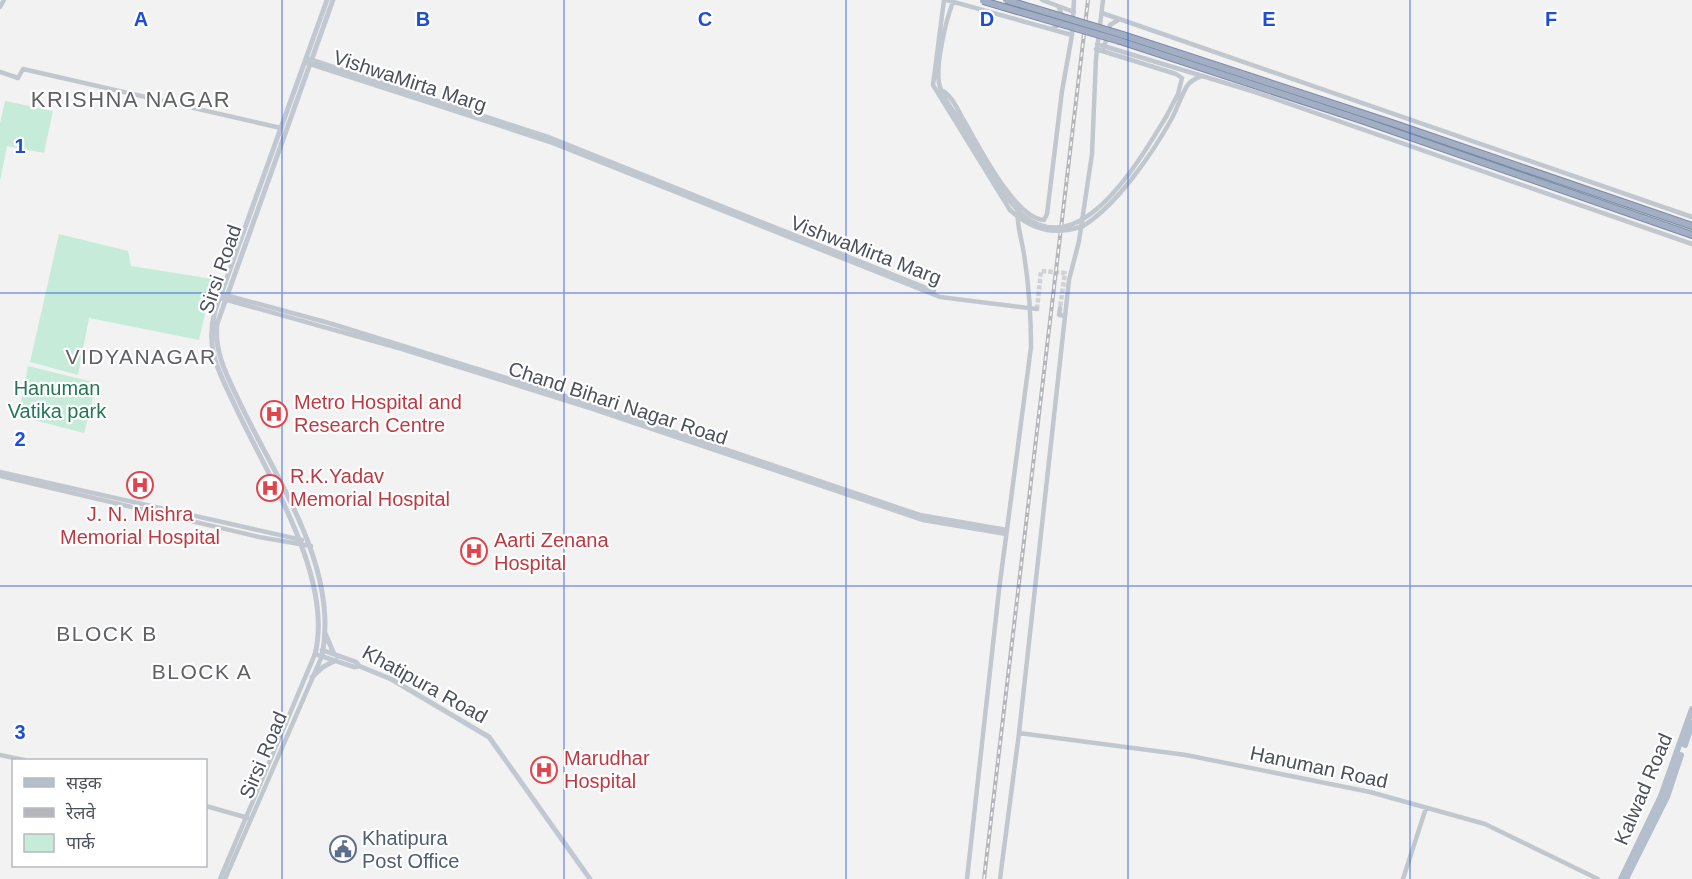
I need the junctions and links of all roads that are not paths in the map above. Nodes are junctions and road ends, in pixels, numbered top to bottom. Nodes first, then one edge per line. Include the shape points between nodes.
1 (4, 0) edge
2 (327, 0) edge
3 (333, 0) edge
4 (945, 0) edge
5 (981, 0) edge
6 (1006, 0) edge
7 (1046, 0) edge
8 (1074, 0) edge
9 (1103, 0) edge
10 (953, 2) junction
11 (1058, 6) junction
12 (0, 7) edge
13 (1074, 12) junction
14 (1102, 14) junction
15 (1118, 20) junction
16 (1052, 29) junction
17 (1072, 35) junction
18 (1121, 38) junction
19 (1097, 46) junction
20 (1104, 49) junction
21 (308, 61) junction
22 (3, 74) edge
23 (1204, 76) junction
24 (941, 90) junction
25 (1169, 118) junction
26 (957, 120) junction
27 (280, 128) junction
28 (1018, 204) junction
29 (1692, 217) edge
30 (1692, 226) edge
31 (1692, 235) edge
32 (1692, 244) edge
33 (223, 296) junction
34 (1060, 308) tunnel mouth
35 (1031, 309) junction
36 (1037, 309) dead end
37 (1065, 316) junction
38 (0, 474) edge
39 (1006, 532) junction
40 (300, 542) junction
41 (310, 543) junction
42 (324, 632) junction
43 (319, 652) junction
44 (335, 657) junction
45 (312, 677) junction
46 (1692, 710) edge
47 (1692, 723) edge
48 (1019, 733) junction
49 (0, 755) edge
50 (19, 759) edge
51 (1664, 796) junction
52 (207, 806) edge
53 (1426, 808) junction
54 (248, 818) junction
55 (220, 879) edge
56 (225, 879) edge
57 (590, 879) edge
58 (967, 879) edge
59 (1000, 879) edge
60 (1402, 879) edge
61 (1598, 879) edge
62 (1621, 879) edge
63 (1626, 879) edge

1 - 12 street
2 - 21 main road, Sirsi Road
3 - 21 main road, Sirsi Road
4 - 10 street
4 - 26 street via 933,85
5 - 18 highway, bridge
6 - 18 highway, bridge
7 - 11 street
8 - 13 street
9 - 14 street
10 - 16 street
10 - 24 street via 941,54
11 - 13 street
11 - 16 street via 1061,19
13 - 17 street
14 - 15 street
14 - 19 street
15 - 20 street via 1110,25
15 - 29 street
16 - 17 street
17 - 28 street via 1047,214 1044,220 1035,219
18 - 30 highway via 1395,123
18 - 31 highway
19 - 20 street
19 - 37 street via 1092,154
20 - 23 street
20 - 25 street via 1182,78
21 - 27 main road, Sirsi Road
21 - 33 main road, Sirsi Road
21 - 35 street, VishwaMirta Marg via 551,138 944,296
22 - 27 street via 20,77 23,69
23 - 25 street via 1188,84
23 - 32 street
24 - 26 street
24 - 28 street via 946,92
25 - 26 street, bridge via 1100,208 1085,220 1057,228 1030,220 1014,207
27 - 33 main road, Sirsi Road
28 - 35 street via 1016,221
33 - 39 street, Chand Bihari Nagar Road via 403,346 920,515
33 - 40 main road, Sirsi Road via 212,324 212,353
33 - 41 main road, Sirsi Road via 217,351 259,445
34 - 37 street via 1059,315
35 - 36 street, VishwaMirta Marg
35 - 39 street via 1031,347
37 - 48 street
38 - 40 street
39 - 58 street
40 - 41 street
40 - 43 main road, Sirsi Road via 309,565
41 - 42 main road, Sirsi Road via 324,610
42 - 43 main road, Sirsi Road
42 - 44 main road
43 - 44 main road, Khatipura Road
43 - 45 street, Sirsi Road
43 - 54 street, Sirsi Road
44 - 45 main road
44 - 57 main road, Khatipura Road via 391,679 489,737
45 - 56 street, Sirsi Road
46 - 51 main road, Kalwad Road
47 - 51 main road, Kalwad Road
48 - 53 street, Hanuman Road via 1293,774
48 - 59 street
49 - 50 street
51 - 62 main road, Kalwad Road
51 - 63 main road, Kalwad Road
52 - 54 street
53 - 60 street
53 - 61 street, Hanuman Road via 1485,824
54 - 55 street, Sirsi Road

